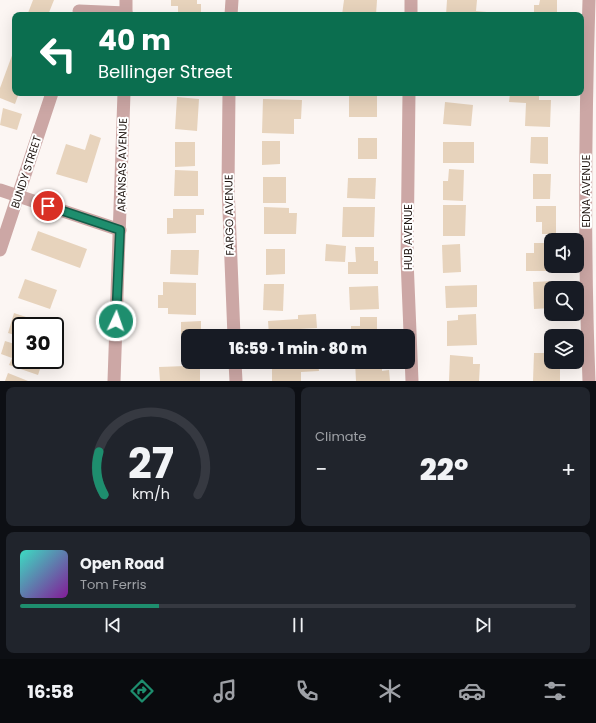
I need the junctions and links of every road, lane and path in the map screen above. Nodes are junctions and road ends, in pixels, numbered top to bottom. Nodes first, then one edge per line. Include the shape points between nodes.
1 (232, 0) edge
2 (411, 0) edge
3 (589, 0) edge
4 (80, 9) edge
5 (126, 9) edge
6 (232, 12) edge
7 (411, 12) edge
8 (51, 96) edge
9 (124, 96) edge
10 (230, 96) edge
11 (409, 96) edge
12 (0, 190) edge
13 (18, 196) junction
14 (120, 230) junction
15 (0, 250) edge
16 (234, 329) edge
17 (235, 369) edge
18 (114, 381) edge
19 (236, 381) edge
20 (412, 381) edge
21 (589, 381) edge

1 - 6 street
2 - 7 street
3 - 21 street, EDNA AVENUE via 586,92 586,304
4 - 5 street
8 - 13 street, BUNDY STREET
9 - 14 street, ARANSAS AVENUE
10 - 16 street, FARGO AVENUE via 228,186
11 - 20 street, HUB AVENUE via 407,259
12 - 13 street
13 - 14 street
13 - 15 street, BUNDY STREET
14 - 18 street, ARANSAS AVENUE
17 - 19 street

